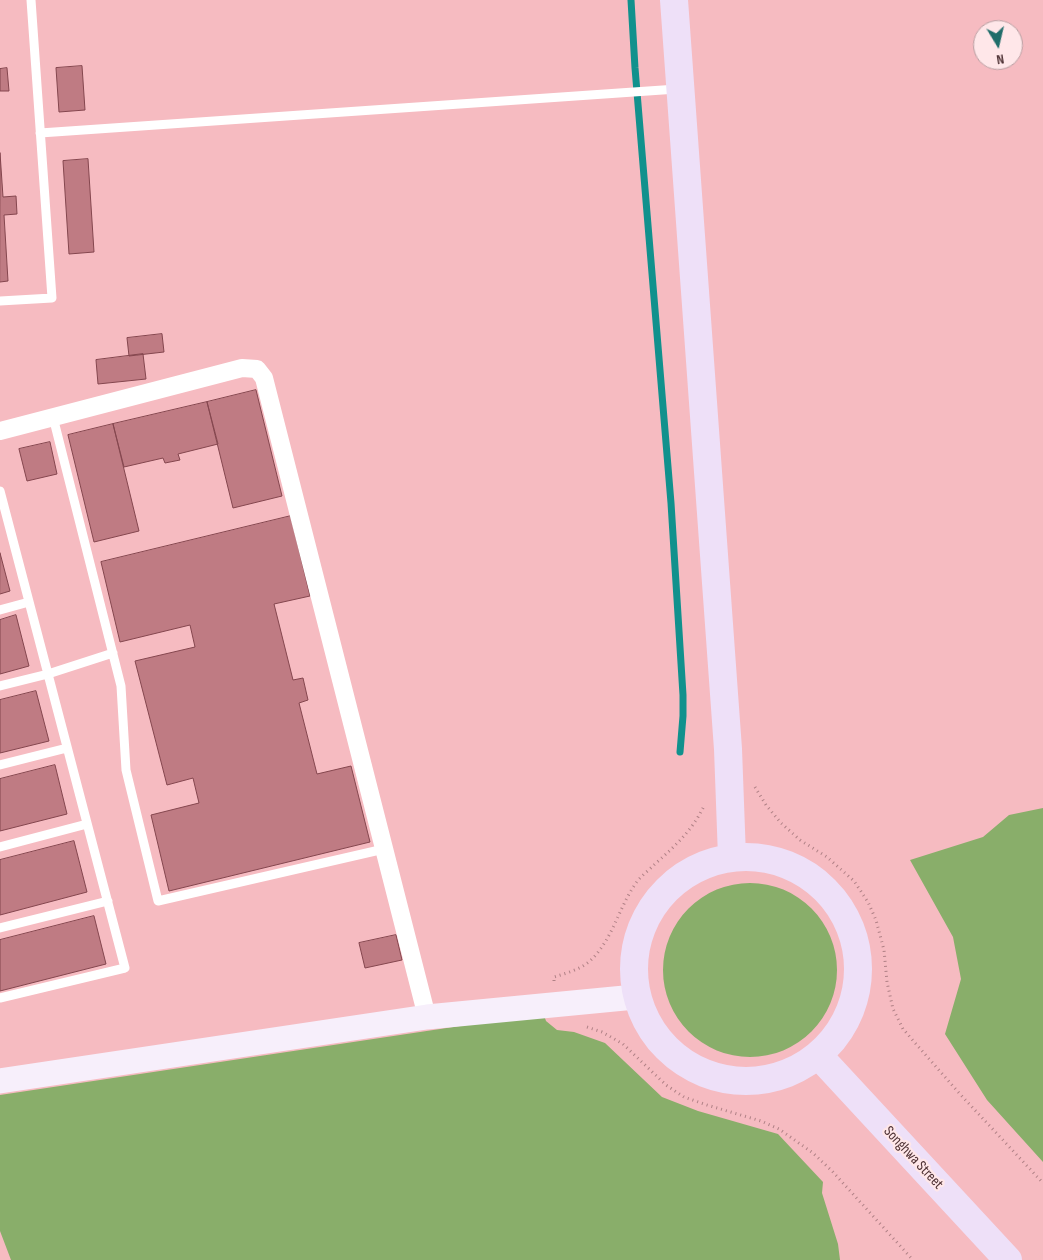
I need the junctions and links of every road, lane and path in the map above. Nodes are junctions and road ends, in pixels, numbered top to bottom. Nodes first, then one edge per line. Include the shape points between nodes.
1 (31, 0) edge
2 (674, 0) edge
3 (680, 88) junction
4 (40, 133) junction
5 (0, 301) edge
6 (53, 417) junction
7 (0, 431) edge
8 (0, 491) edge
9 (4, 522) edge
10 (29, 602) junction
11 (0, 610) edge
12 (113, 653) junction
13 (48, 674) junction
14 (0, 686) edge
15 (67, 748) junction
16 (0, 765) edge
17 (754, 785) dead end
18 (706, 803) dead end
19 (87, 824) junction
20 (0, 847) edge
21 (384, 849) junction
22 (732, 856) junction
23 (108, 902) junction
24 (0, 928) edge
25 (554, 977) dead end
26 (635, 997) junction
27 (0, 998) edge
28 (427, 1017) junction
29 (586, 1027) dead end
30 (818, 1056) junction
31 (0, 1082) edge
32 (1043, 1183) edge
33 (913, 1260) edge
34 (1008, 1260) edge

1 - 4 lane
2 - 3 main road
3 - 4 lane
3 - 22 main road via 728,749
4 - 5 lane via 52,298
6 - 7 street
6 - 12 lane
6 - 21 street via 242,368 257,369 264,378
8 - 9 lane
9 - 10 lane
10 - 11 lane
10 - 13 lane
12 - 13 lane
12 - 21 lane via 121,686 126,770 158,901
13 - 14 lane
13 - 15 lane
15 - 16 lane
15 - 19 lane
17 - 32 path via 781,823 854,881 876,920 884,950 887,982 903,1029
18 - 25 path via 681,841 637,881 603,945 590,960 579,968
19 - 20 lane
19 - 23 lane
21 - 28 street
22 - 26 main road via 695,868 664,890 642,922 632,959
22 - 30 main road via 768,858 802,871 830,893 850,924 859,959 856,995 842,1028
23 - 24 lane
23 - 27 lane via 125,968
26 - 28 main road
26 - 30 main road via 651,1032 677,1060 712,1077 750,1082 787,1074
28 - 31 main road
29 - 33 path via 623,1044 666,1085 684,1097 761,1121 779,1129 813,1153
30 - 34 main road, Songhwa Street

